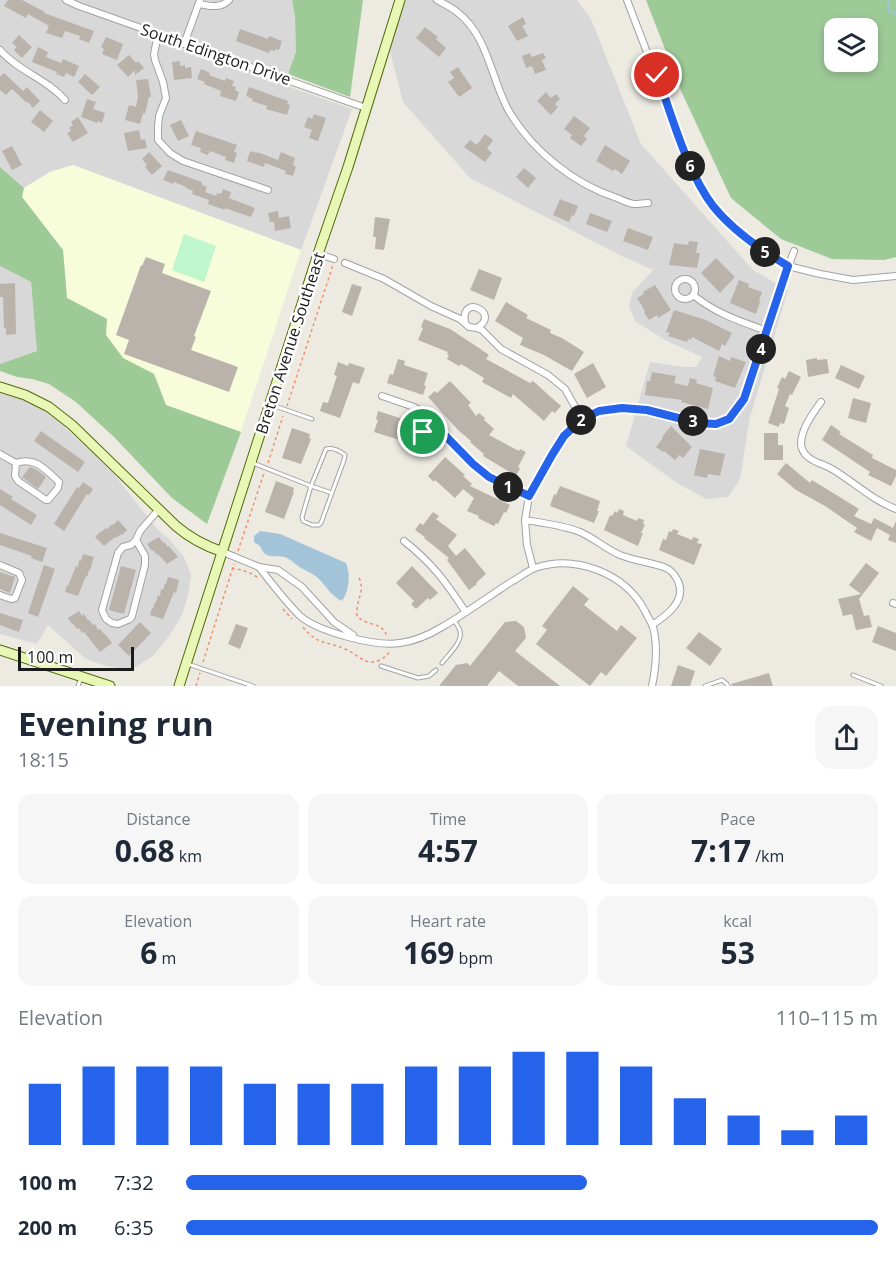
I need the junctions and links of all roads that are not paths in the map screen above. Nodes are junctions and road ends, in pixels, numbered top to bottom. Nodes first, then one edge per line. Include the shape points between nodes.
1 (66, 0) edge
2 (229, 0) edge
3 (400, 0) edge
4 (437, 0) edge
5 (627, 0) edge
6 (200, 2) edge
7 (80, 3) edge
8 (158, 34) junction
9 (184, 44) junction
10 (0, 50) edge
11 (65, 100) dead end
12 (366, 108) junction
13 (268, 190) dead end
14 (648, 203) dead end
15 (794, 251) dead end
16 (318, 254) junction
17 (334, 259) dead end
18 (345, 263) dead end
19 (788, 266) junction
20 (896, 276) edge
21 (693, 295) dead end
22 (464, 318) junction
23 (484, 321) junction
24 (477, 328) junction
25 (767, 331) junction
26 (486, 333) junction
27 (0, 388) edge
28 (382, 396) dead end
29 (821, 402) dead end
30 (270, 405) junction
31 (312, 419) dead end
32 (582, 419) junction
33 (432, 422) junction
34 (447, 437) junction
35 (0, 454) edge
36 (252, 462) junction
37 (16, 463) junction
38 (311, 486) junction
39 (332, 493) junction
40 (529, 496) junction
41 (159, 509) junction
42 (896, 509) edge
43 (525, 520) junction
44 (136, 540) junction
45 (404, 541) dead end
46 (223, 552) junction
47 (0, 565) edge
48 (259, 567) junction
49 (533, 568) junction
50 (0, 595) edge
51 (465, 611) junction
52 (454, 619) junction
53 (652, 625) junction
54 (358, 639) junction
55 (0, 650) edge
56 (187, 663) junction
57 (442, 663) dead end
58 (381, 666) dead end
59 (436, 670) dead end
60 (853, 675) dead end
61 (80, 681) edge
62 (110, 686) edge
63 (179, 686) edge
64 (253, 686) edge
65 (652, 686) edge
66 (705, 686) edge
67 (728, 686) edge
68 (881, 686) edge

1 - 7 street, South Edington Drive
2 - 6 street via 219,6
3 - 12 main road, Breton Avenue Southeast
4 - 14 street via 472,26 510,113 541,152 562,170 606,195 633,204
5 - 19 street via 690,165 713,206 738,231
6 - 9 street
7 - 8 street, South Edington Drive
8 - 9 street, South Edington Drive
8 - 13 street via 154,54 166,98 159,116 158,140 183,161
9 - 12 street, South Edington Drive
10 - 11 street
12 - 16 main road, Breton Avenue Southeast
15 - 19 street
16 - 17 street
16 - 30 main road, Breton Avenue Southeast
18 - 22 street
19 - 20 street via 853,280
19 - 25 street
21 - 25 street via 714,311
22 - 23 street via 471,308 478,307 483,311
22 - 24 street via 469,327
23 - 24 street
23 - 26 street
24 - 26 street
25 - 32 street via 744,399 729,419 716,424 698,423 622,408 599,411
26 - 32 street via 501,350 548,375 565,389
27 - 41 main road via 49,406
28 - 33 street via 414,407
29 - 42 street via 803,434 801,445 805,455
30 - 31 lane
30 - 36 main road, Breton Avenue Southeast
32 - 40 street via 564,436
33 - 34 street
33 - 34 lane via 421,435 424,446 434,448
34 - 40 street via 489,477
35 - 37 street
36 - 38 lane
36 - 46 main road, Breton Avenue Southeast
37 - 37 street via 37,463 59,482 48,500 18,481
38 - 39 lane
38 - 39 lane via 302,517 312,525 321,523
38 - 39 lane via 326,449 334,449 345,455
40 - 43 street
41 - 44 street
41 - 46 main road via 188,536
43 - 49 street
43 - 53 street via 566,527 621,555 668,568 680,586 680,593 669,614
44 - 44 street via 118,553 102,610 112,623 124,623 132,616 146,556
45 - 51 street via 437,571
46 - 48 street
46 - 56 main road, Breton Avenue Southeast
47 - 50 street via 19,573 22,580 15,598
48 - 54 street via 278,570 302,587 334,622
48 - 54 street via 302,617 326,631
49 - 51 street
49 - 53 street via 569,564 609,575 627,587
51 - 52 street
52 - 54 street via 416,640 398,644
52 - 57 lane via 460,638
53 - 65 street via 656,643
55 - 61 main road
56 - 63 main road, Breton Avenue Southeast
56 - 64 lane
58 - 59 lane via 418,678
60 - 68 lane
61 - 62 main road
66 - 67 lane via 722,680

